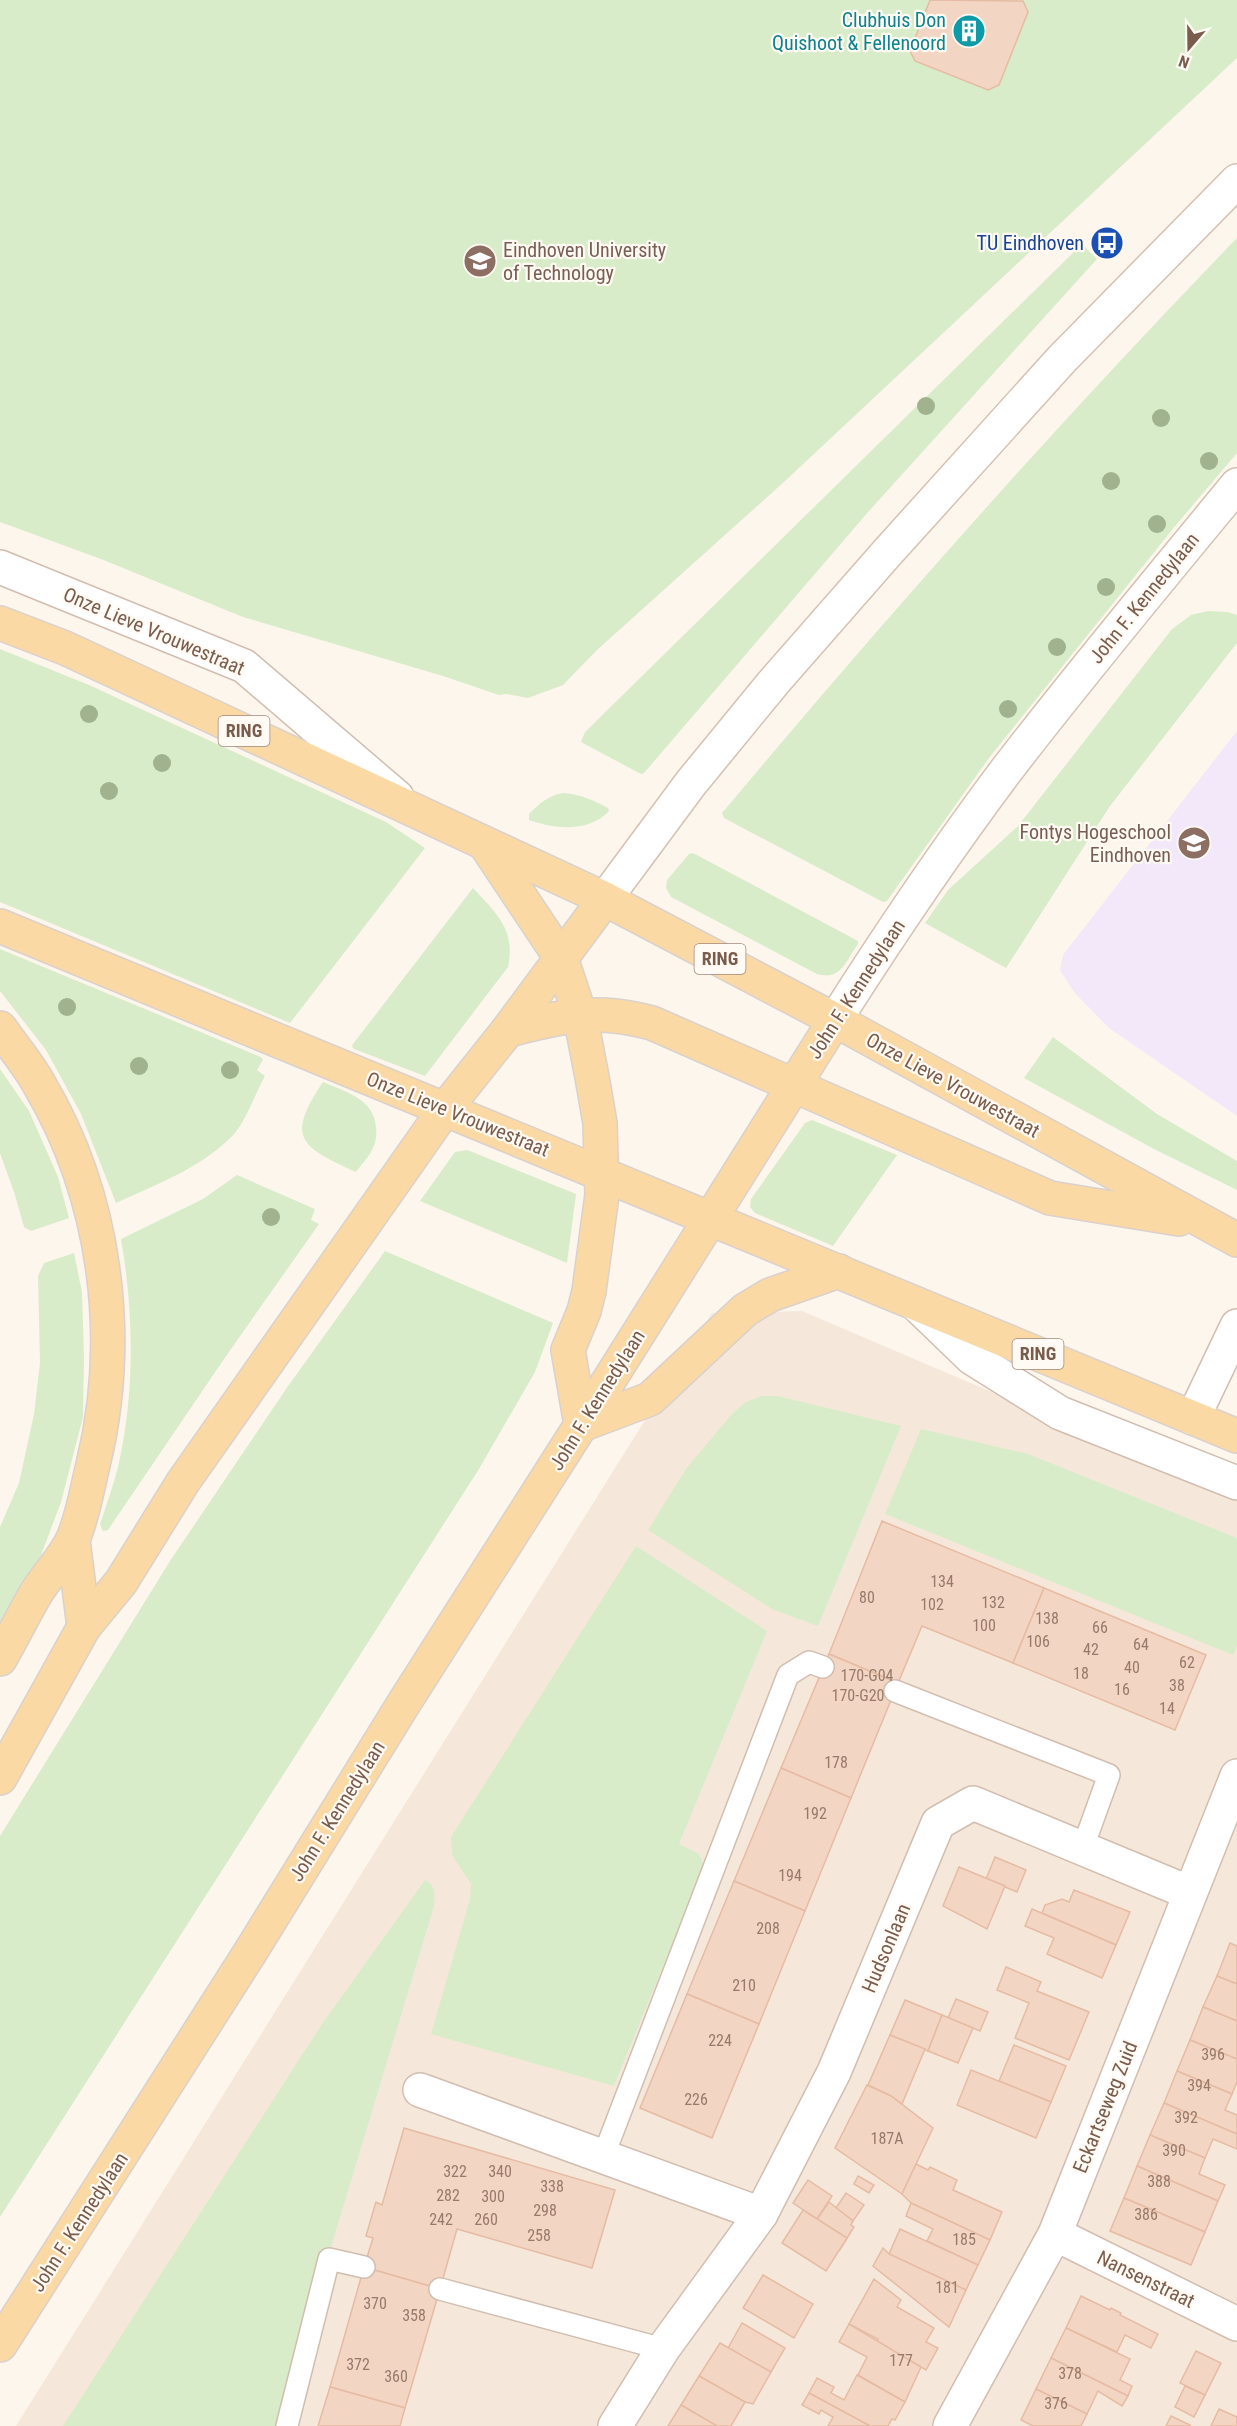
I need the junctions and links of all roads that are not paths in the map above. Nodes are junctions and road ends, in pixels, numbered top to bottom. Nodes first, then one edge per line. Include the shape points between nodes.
1 (1237, 181) edge
2 (1237, 485) edge
3 (0, 567) edge
4 (0, 623) edge
5 (408, 806) junction
6 (485, 844) junction
7 (604, 899) junction
8 (0, 926) edge
9 (561, 958) junction
10 (580, 1015) junction
11 (835, 1020) junction
12 (0, 1028) edge
13 (508, 1030) junction
14 (794, 1085) junction
15 (445, 1109) junction
16 (602, 1174) junction
17 (711, 1218) junction
18 (1206, 1223) junction
19 (1237, 1240) edge
20 (839, 1271) junction
21 (916, 1304) junction
22 (1237, 1326) edge
23 (1193, 1418) junction
24 (581, 1425) junction
25 (1237, 1436) edge
26 (1237, 1483) edge
27 (73, 1540) junction
28 (84, 1627) junction
29 (0, 1659) edge
30 (823, 1667) dead end
31 (895, 1691) dead end
32 (1237, 1776) edge
33 (0, 1778) edge
34 (1083, 1847) junction
35 (1190, 1893) junction
36 (420, 2090) dead end
37 (603, 2157) junction
38 (761, 2214) junction
39 (1055, 2234) junction
40 (364, 2267) dead end
41 (440, 2289) dead end
42 (1237, 2324) edge
43 (0, 2345) edge
44 (663, 2349) junction
45 (287, 2426) edge
46 (615, 2426) edge
47 (950, 2426) edge

1 - 7 street via 1062,359 893,546 773,683 661,821
2 - 11 street, John F. Kennedylaan via 1004,774
3 - 5 street, Onze Lieve Vrouwestraat via 244,666
4 - 5 main road, Onze Lieve Vrouwestraat / RING via 65,648
5 - 6 main road, Onze Lieve Vrouwestraat / RING
6 - 7 main road, Onze Lieve Vrouwestraat / RING
6 - 9 main road
7 - 9 main road
7 - 11 main road, Onze Lieve Vrouwestraat / RING
8 - 15 main road, Onze Lieve Vrouwestraat / RING
9 - 10 main road
9 - 13 main road
10 - 13 main road
10 - 14 main road via 652,1023
10 - 16 main road via 600,1123
11 - 14 main road, John F. Kennedylaan
11 - 18 main road, Onze Lieve Vrouwestraat / RING
12 - 27 main road via 39,1083 68,1140 98,1235 108,1366 100,1435
13 - 15 main road
14 - 17 main road, John F. Kennedylaan
14 - 18 main road via 1050,1198
15 - 16 main road, Onze Lieve Vrouwestraat / RING
15 - 28 main road via 183,1482 121,1582
16 - 17 main road, Onze Lieve Vrouwestraat / RING
16 - 24 main road via 589,1291 568,1350
17 - 20 main road, Onze Lieve Vrouwestraat / RING
17 - 24 main road, John F. Kennedylaan
18 - 19 main road, Onze Lieve Vrouwestraat / RING
20 - 21 main road, Onze Lieve Vrouwestraat / RING
20 - 24 main road via 770,1295 745,1310 650,1399
21 - 23 main road, Onze Lieve Vrouwestraat / RING
21 - 26 street, Onze Lieve Vrouwestraat via 972,1358 1060,1413
22 - 23 street
23 - 25 main road, Onze Lieve Vrouwestraat / RING
24 - 43 main road, John F. Kennedylaan
27 - 28 main road
27 - 29 main road via 35,1595
28 - 33 main road
30 - 37 lane via 809,1662 788,1675
31 - 34 lane via 1110,1775
32 - 35 street, Eckartseweg Zuid
34 - 35 street, Hudsonlaan
34 - 38 street, Hudsonlaan via 973,1803 938,1824 834,2072
35 - 39 street, Eckartseweg Zuid
36 - 37 street
37 - 38 street
38 - 44 street, Hudsonlaan
39 - 42 street, Nansenstraat
39 - 47 street, Eckartseweg Zuid
40 - 45 lane via 329,2259
41 - 44 lane
44 - 46 street, Hudsonlaan

